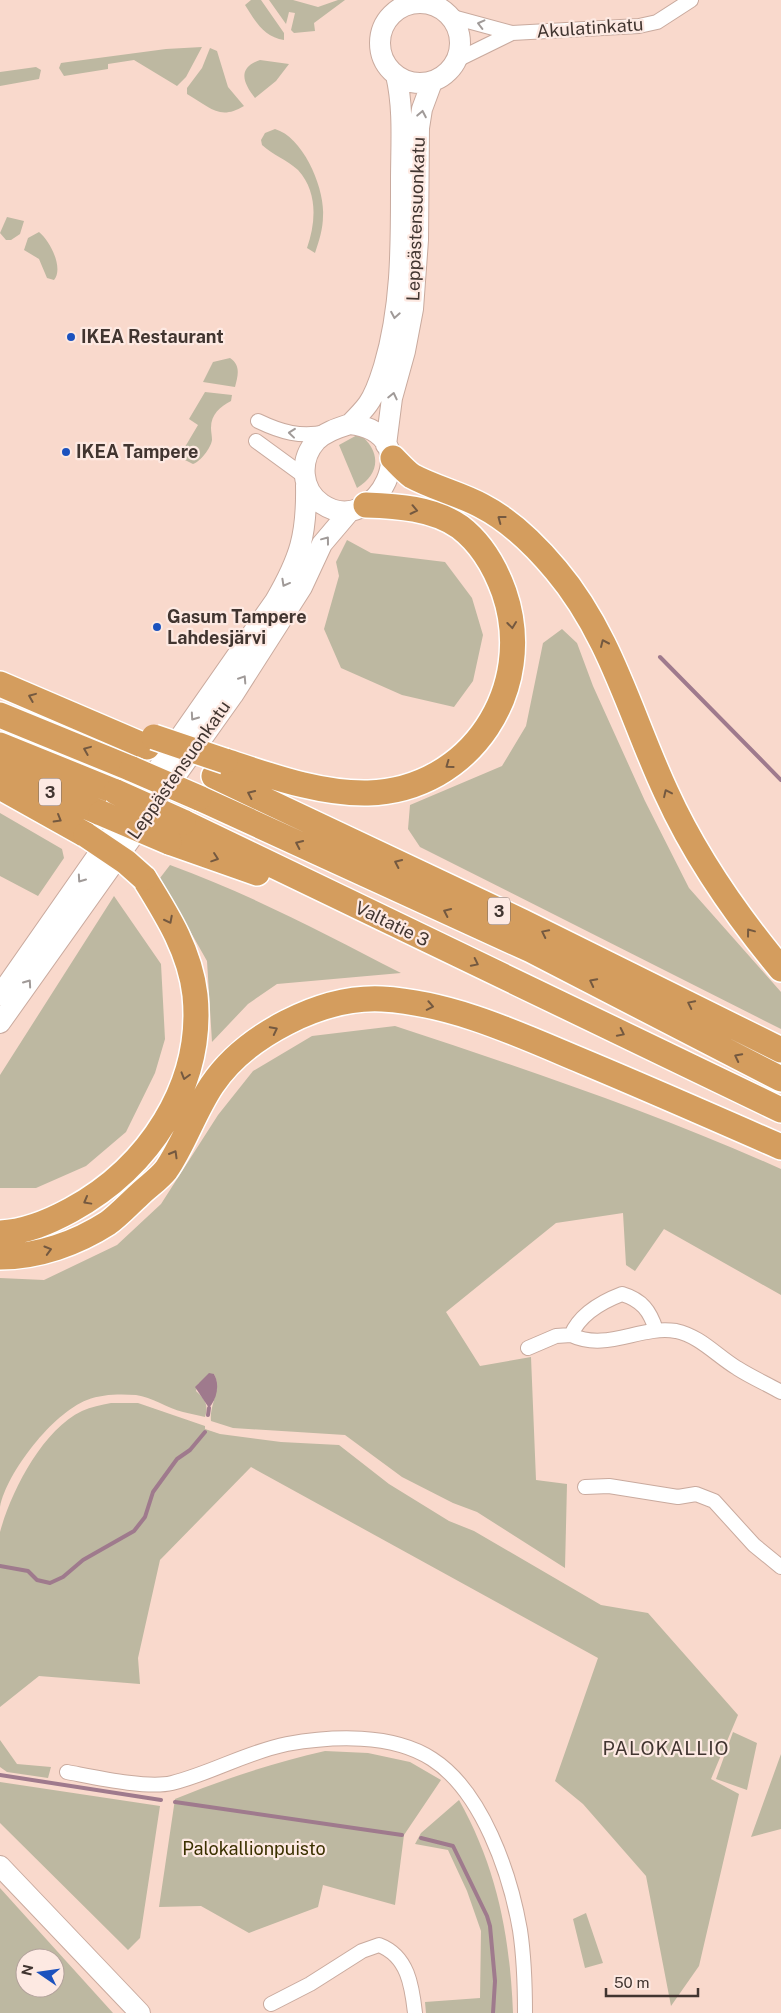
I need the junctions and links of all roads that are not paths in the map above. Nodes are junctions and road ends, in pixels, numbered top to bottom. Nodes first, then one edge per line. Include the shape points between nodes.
1 (691, 0) edge
2 (404, 4) edge
3 (441, 8) edge
4 (512, 33) junction
5 (457, 60) junction
6 (396, 75) junction
7 (432, 82) junction
8 (258, 420) dead end
9 (350, 424) junction
10 (329, 432) junction
11 (256, 441) dead end
12 (390, 451) junction
13 (305, 481) junction
14 (358, 508) junction
15 (0, 684) edge
16 (0, 715) edge
17 (0, 745) edge
18 (220, 769) junction
19 (0, 770) edge
20 (0, 787) edge
21 (368, 912) junction
22 (781, 969) edge
23 (0, 995) edge
24 (0, 1023) edge
25 (781, 1050) edge
26 (781, 1079) edge
27 (781, 1110) edge
28 (781, 1147) edge
29 (0, 1215) edge
30 (48, 1222) junction
31 (0, 1233) edge
32 (0, 1257) edge
33 (656, 1330) junction
34 (571, 1335) junction
35 (528, 1348) dead end
36 (781, 1392) edge
37 (584, 1487) dead end
38 (781, 1568) edge
39 (67, 1772) dead end
40 (0, 1866) edge
41 (271, 2004) dead end
42 (140, 2013) edge
43 (415, 2013) edge
44 (525, 2013) edge

1 - 4 street, Akulatinkatu via 648,25
2 - 3 main road
2 - 6 main road via 389,19 381,38 383,58
4 -> 3 street, Akulatinkatu
3 - 5 main road via 456,26 460,38
4 - 5 street, Akulatinkatu
5 - 7 main road via 451,69
6 - 7 main road via 413,83
6 -> 9 main road, Leppästensuonkatu via 401,119 398,300 390,345 375,392
12 -> 7 main road, Leppästensuonkatu via 392,398 413,310 418,240 419,128
10 -> 8 street via 287,434
9 - 10 main road
9 - 12 main road via 374,431
10 - 13 main road via 309,450
11 - 13 street
12 - 14 main road via 384,484 377,496
22 -> 12 highway via 750,932 695,846 666,793 601,635 567,584 531,544 483,506 412,475
13 - 14 main road via 315,499 324,506
13 -> 23 main road, Leppästensuonkatu via 303,540 288,578
14 -> 18 highway via 416,510 446,520 459,527 484,552 502,586 512,624 512,663 502,704 490,724 460,758 422,782 368,793 317,788
24 -> 14 main road, Leppästensuonkatu via 233,695 302,587 322,544
18 -> 15 highway, 3
26 -> 16 highway, Valtatie 3, bridge via 531,950 199,798
17 - 21 highway, Valtatie 3, bridge via 183,822
25 -> 18 highway, 3
19 -> 21 highway, 3, bridge via 169,842
20 -> 30 highway, bridge via 86,835 144,878 183,948 195,996 195,1025 184,1081 172,1112 155,1139 124,1173 94,1197
21 -> 27 highway, Valtatie 3 / 3
32 -> 28 highway via 51,1249 80,1239 110,1222 165,1171 211,1086 232,1060 263,1035 298,1018 347,1002 380,999 446,1009 517,1034
29 - 30 highway
30 - 31 highway via 30,1229
33 - 34 street via 602,1342
33 - 34 street via 644,1305 622,1294 587,1313 577,1322
33 - 36 street via 692,1336 738,1368
34 - 35 street via 556,1336
37 - 38 street via 610,1486 678,1497 696,1494 714,1501 754,1545
39 - 44 street via 128,1782 171,1783 271,1748 320,1739 371,1740 431,1758 466,1790 505,1874 520,1931
40 - 42 main road
41 - 43 street via 362,1951 379,1945 395,1954 407,1972

